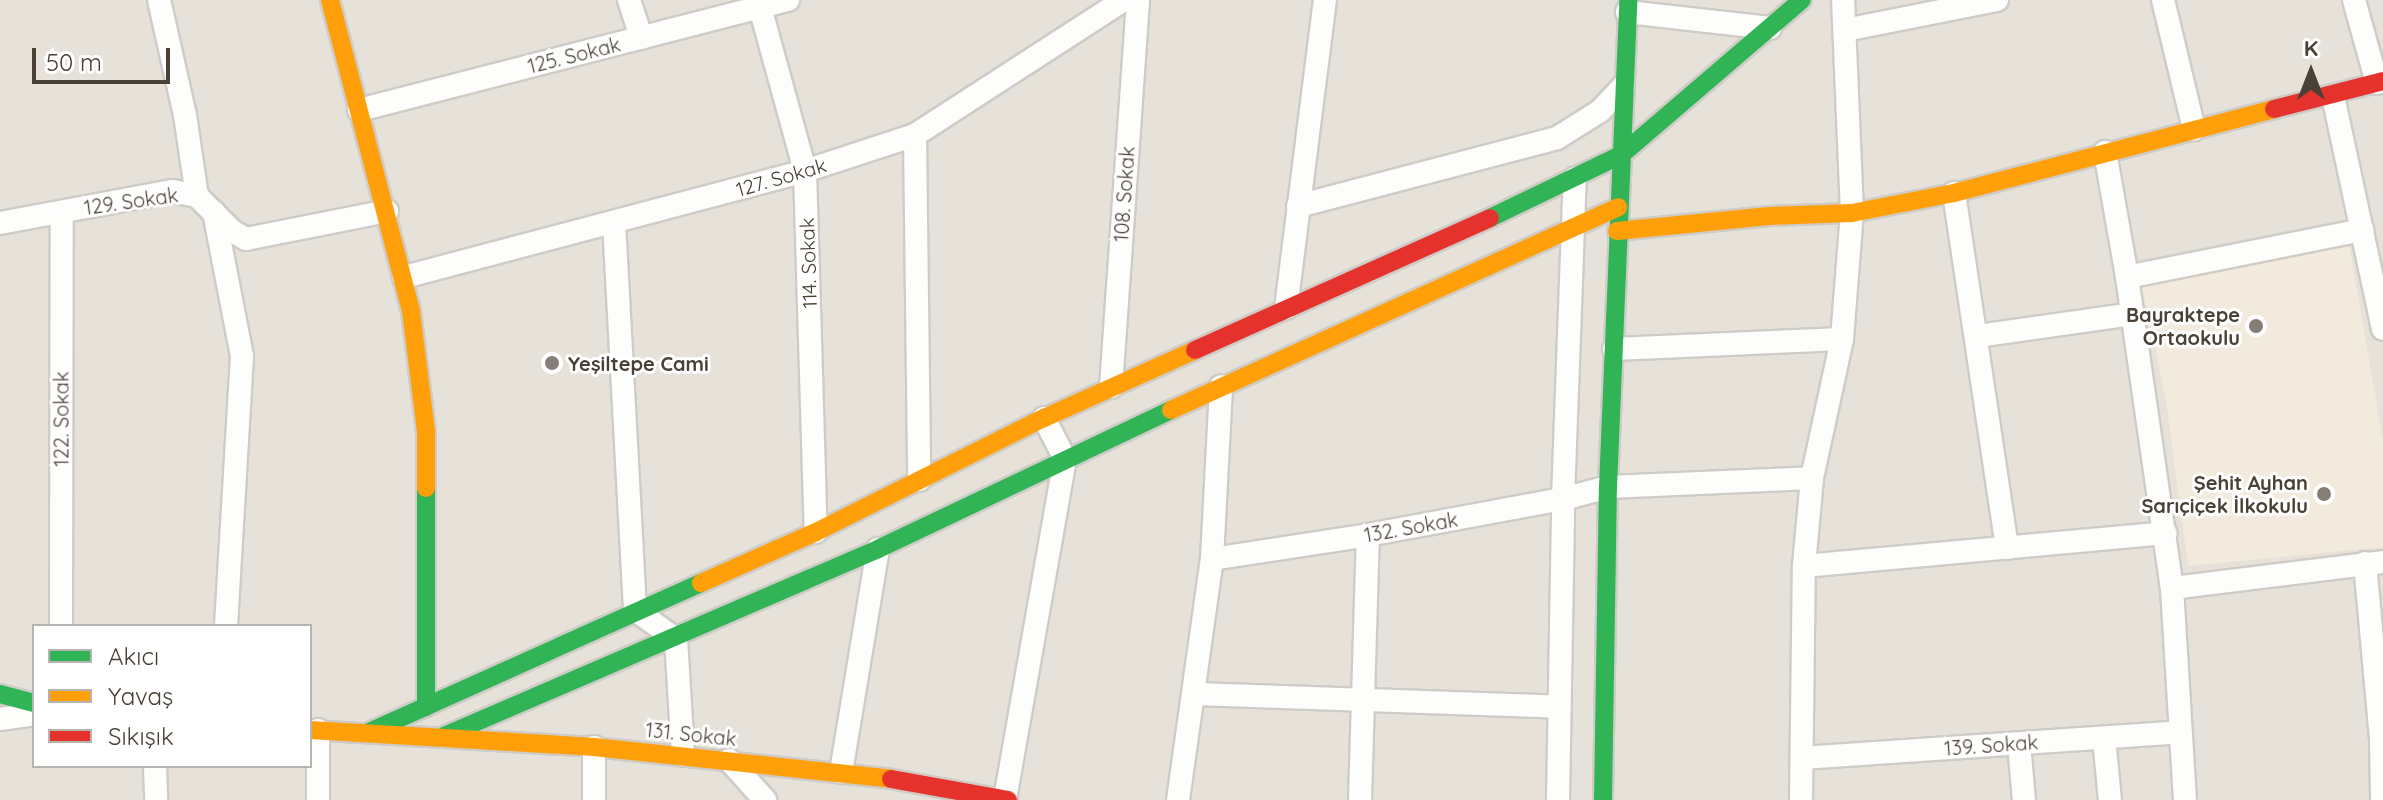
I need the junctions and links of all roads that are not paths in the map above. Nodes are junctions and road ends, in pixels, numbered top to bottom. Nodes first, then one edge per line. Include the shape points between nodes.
1 (159, 0) edge
2 (330, 0) edge
3 (629, 0) edge
4 (788, 0) edge
5 (1124, 0) edge
6 (1138, 0) edge
7 (1325, 0) edge
8 (1802, 0) edge
9 (1843, 0) edge
10 (1997, 0) edge
11 (2163, 0) edge
12 (2354, 0) edge
13 (759, 4) edge
14 (1627, 6) edge
15 (1770, 28) junction
16 (1845, 30) junction
17 (641, 38) junction
18 (2380, 82) edge
19 (1623, 86) junction
20 (2333, 96) junction
21 (359, 110) junction
22 (2194, 129) junction
23 (915, 135) junction
24 (2105, 152) junction
25 (1621, 155) junction
26 (805, 171) junction
27 (1575, 178) junction
28 (1954, 193) junction
29 (197, 196) junction
30 (1298, 206) junction
31 (1618, 207) junction
32 (387, 211) junction
33 (62, 212) junction
34 (214, 212) junction
35 (1852, 213) junction
36 (614, 222) junction
37 (0, 223) edge
38 (1573, 226) junction
39 (2362, 230) junction
40 (1617, 231) junction
41 (2375, 253) edge
42 (404, 277) junction
43 (2127, 277) junction
44 (1286, 308) junction
45 (2133, 314) junction
46 (2383, 329) edge
47 (1977, 336) junction
48 (1842, 339) junction
49 (1614, 349) junction
50 (1221, 386) junction
51 (1111, 387) junction
52 (1044, 418) junction
53 (1065, 459) junction
54 (1812, 478) junction
55 (919, 480) junction
56 (1608, 487) junction
57 (1563, 499) junction
58 (816, 532) junction
59 (2165, 533) junction
60 (1368, 535) junction
61 (2007, 548) junction
62 (878, 549) junction
63 (1212, 559) junction
64 (2374, 563) edge
65 (1804, 566) junction
66 (2172, 588) junction
67 (635, 610) junction
68 (61, 624) edge
69 (226, 624) edge
70 (676, 639) junction
71 (0, 694) edge
72 (1193, 694) junction
73 (1364, 699) junction
74 (32, 702) edge
75 (426, 707) junction
76 (1557, 707) junction
77 (32, 714) edge
78 (0, 719) edge
79 (314, 730) edge
80 (2180, 732) junction
81 (367, 733) junction
82 (444, 736) junction
83 (2104, 738) junction
84 (2019, 744) junction
85 (594, 747) junction
86 (683, 755) junction
87 (1802, 758) junction
88 (729, 760) junction
89 (155, 768) edge
90 (841, 772) junction
91 (913, 792) edge
92 (156, 800) edge
93 (318, 800) edge
94 (594, 800) edge
95 (765, 800) edge
96 (1006, 800) edge
97 (1178, 800) edge
98 (1360, 800) edge
99 (1558, 800) edge
100 (1603, 800) edge
101 (1801, 800) edge
102 (2024, 800) edge
103 (2110, 800) edge
104 (2185, 800) edge
105 (2382, 800) edge

1 - 29 street
2 - 21 street
3 - 17 street
4 - 13 street, 125. Sokak
5 - 23 street, 127. Sokak
6 - 51 street, 108. Sokak
7 - 30 street
8 - 15 street
9 - 16 street
10 - 16 street
11 - 22 street
12 - 18 street
13 - 17 street, 125. Sokak
13 - 26 street, 114. Sokak
14 - 15 street
14 - 19 street
15 - 25 street
16 - 35 street
17 - 21 street, 125. Sokak
18 - 20 street
19 - 25 street
19 - 30 street via 1600,111 1557,138
20 - 22 street
20 - 39 street
21 - 32 street
22 - 24 street
23 - 26 street, 127. Sokak
23 - 55 street
24 - 28 street
24 - 43 street
25 - 27 street
25 - 31 street
26 - 36 street, 127. Sokak
26 - 58 street, 114. Sokak
27 - 38 street
27 - 44 street
28 - 35 street
28 - 47 street
29 - 33 street, 129. Sokak via 173,191
29 - 34 street, 129. Sokak
30 - 44 street
31 - 38 street
31 - 40 street
32 - 34 street, 129. Sokak via 246,239
32 - 42 street
33 - 37 street, 129. Sokak
33 - 68 street, 122. Sokak
34 - 69 street via 242,356
35 - 40 street
35 - 48 street
36 - 42 street, 127. Sokak
36 - 67 street
38 - 50 street
38 - 57 street
39 - 41 street
39 - 43 street
40 - 49 street
41 - 46 street
42 - 75 street via 426,432
43 - 45 street
44 - 51 street
45 - 47 street
45 - 59 street
47 - 61 street
48 - 49 street
48 - 54 street
49 - 56 street
50 - 53 street
50 - 63 street
51 - 52 street
52 - 53 street
52 - 55 street
53 - 62 street
53 - 96 street
54 - 56 street, 132. Sokak
54 - 65 street
55 - 58 street
56 - 57 street, 132. Sokak
56 - 100 street
57 - 60 street, 132. Sokak
57 - 76 street
58 - 67 street
59 - 61 street
59 - 66 street
60 - 63 street, 132. Sokak
60 - 73 street
61 - 65 street
62 - 70 street
62 - 90 street
63 - 72 street
64 - 66 street
64 - 105 street
65 - 87 street
66 - 80 street
67 - 70 street
67 - 75 street
70 - 82 street
70 - 86 street
71 - 74 street
72 - 73 street
72 - 97 street
73 - 76 street
73 - 98 street
75 - 81 street
76 - 99 street
77 - 78 street
79 - 81 street, 131. Sokak
79 - 93 street
80 - 83 street, 139. Sokak
80 - 104 street
81 - 82 street, 131. Sokak
82 - 85 street, 131. Sokak
83 - 84 street, 139. Sokak
83 - 103 street
84 - 87 street, 139. Sokak
84 - 102 street
85 - 86 street, 131. Sokak
85 - 94 street
86 - 88 street, 131. Sokak
87 - 101 street
88 - 90 street, 131. Sokak
88 - 95 street
89 - 92 street
90 - 91 street, 131. Sokak
91 - 96 street, 131. Sokak

